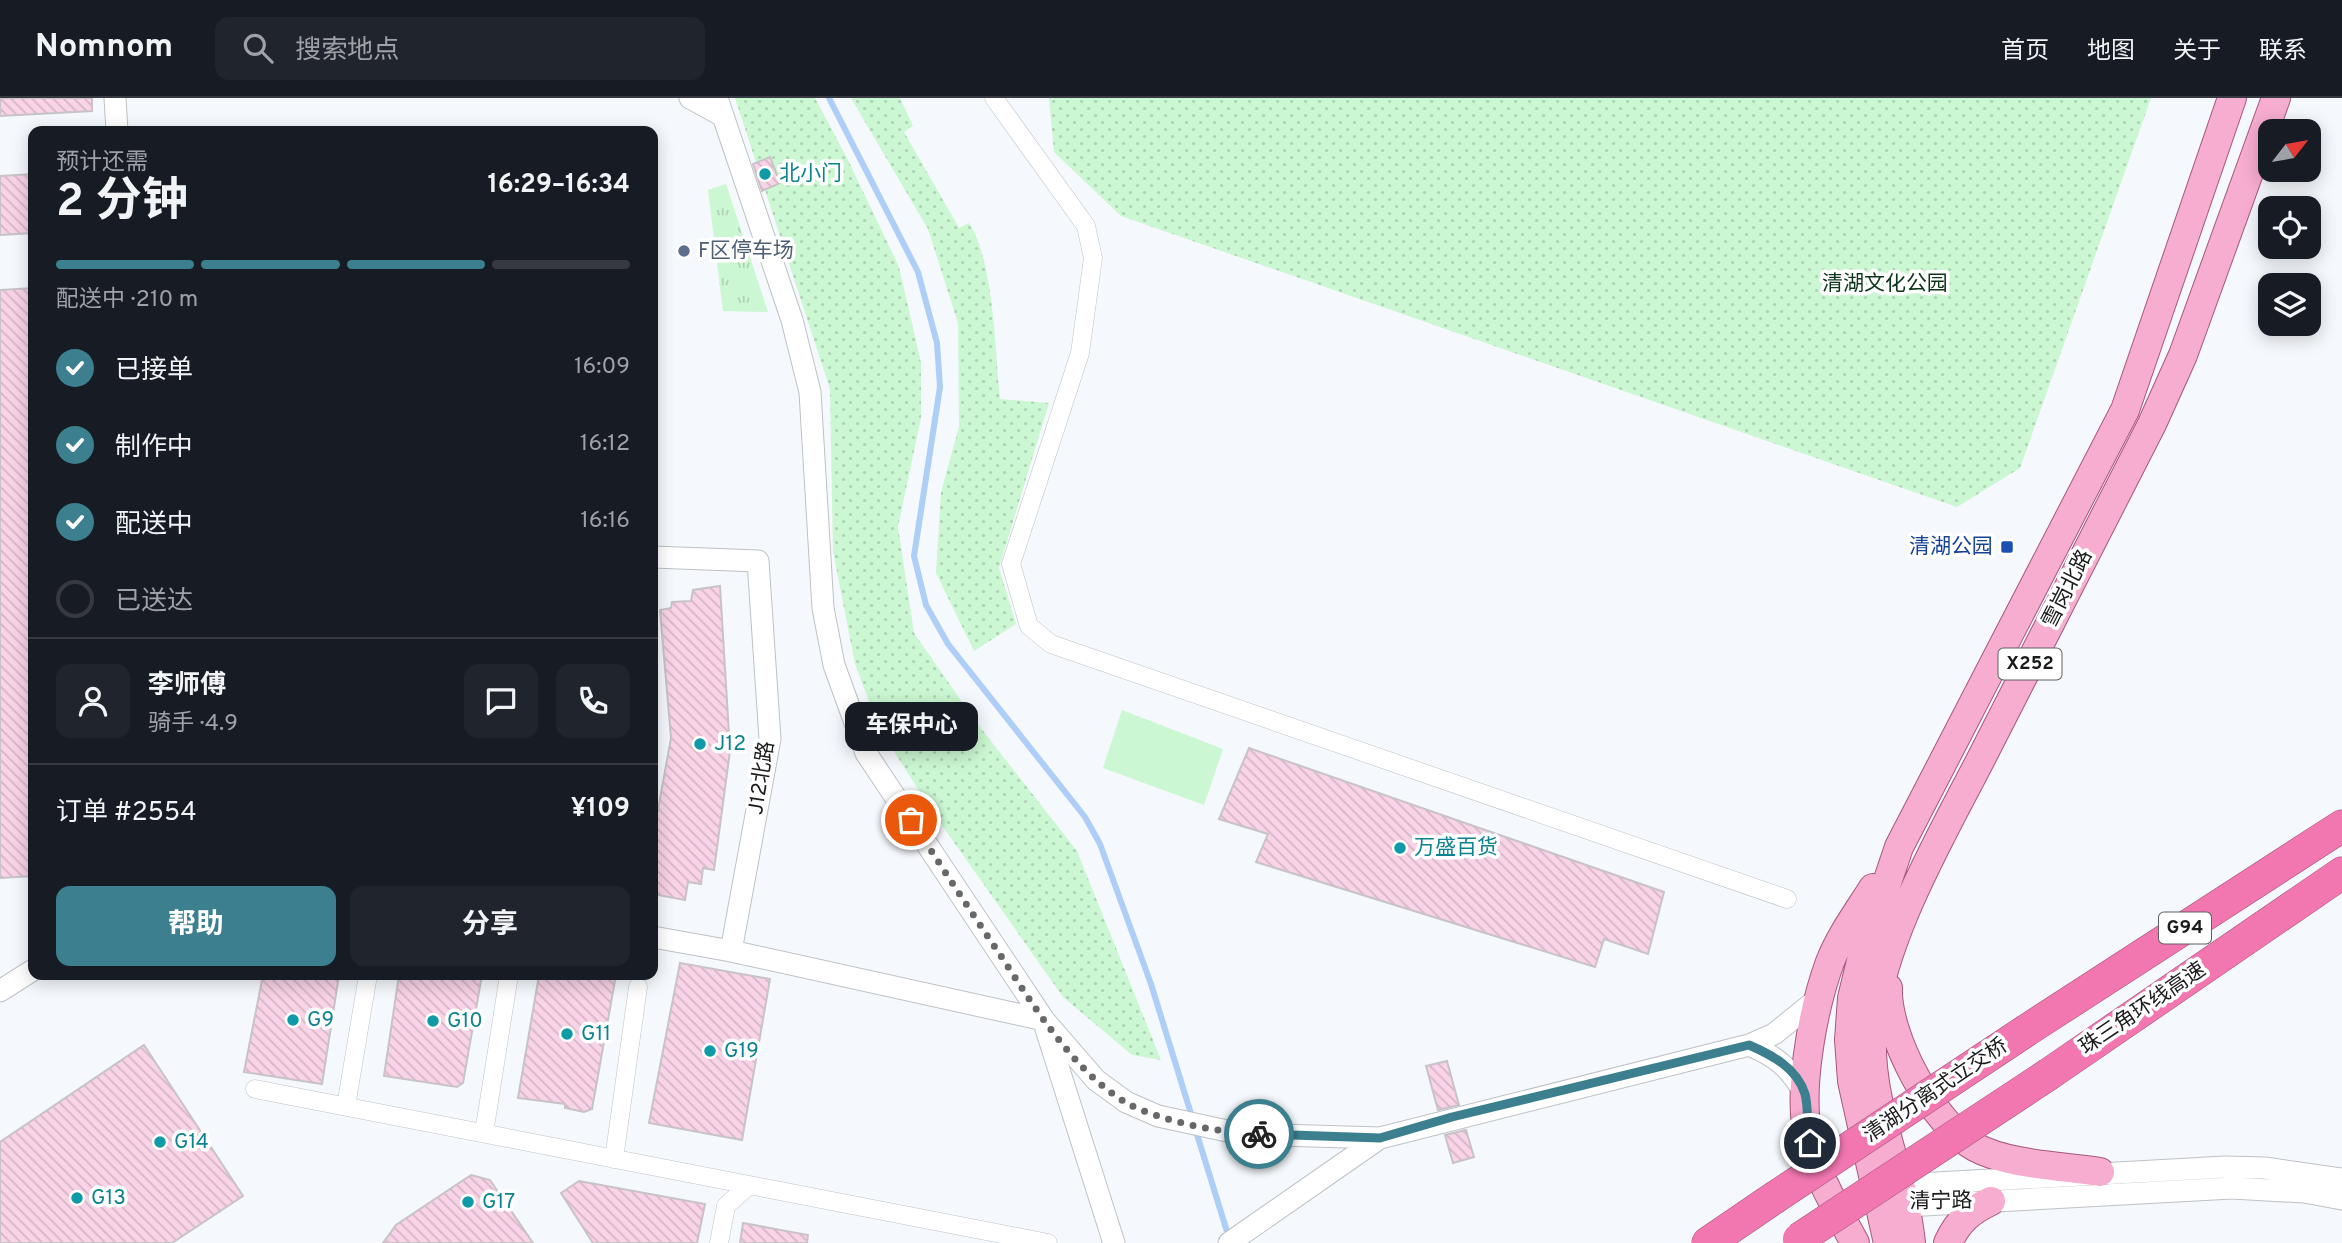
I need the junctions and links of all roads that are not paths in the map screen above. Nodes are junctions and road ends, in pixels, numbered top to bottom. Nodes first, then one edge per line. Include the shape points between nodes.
1 (115, 98) edge
2 (690, 98) edge
3 (994, 98) edge
4 (2232, 98) edge
5 (2276, 98) edge
6 (720, 107) edge
7 (117, 126) edge
8 (658, 557) edge
9 (2342, 826) edge
10 (1899, 847) junction
11 (2342, 873) edge
12 (1787, 899) dead end
13 (658, 938) edge
14 (731, 951) junction
15 (1889, 959) junction
16 (28, 973) edge
17 (367, 980) edge
18 (508, 980) edge
19 (638, 987) dead end
20 (0, 990) edge
21 (1820, 997) junction
22 (1044, 1020) junction
23 (2027, 1030) joint
24 (1749, 1045) junction
25 (255, 1089) dead end
26 (1805, 1094) junction
27 (346, 1107) junction
28 (484, 1133) junction
29 (1380, 1138) junction
30 (614, 1159) junction
31 (2101, 1172) junction
32 (2342, 1179) edge
33 (749, 1185) junction
34 (1895, 1196) junction
35 (2342, 1199) edge
36 (1991, 1201) junction
37 (1795, 1241) edge
38 (719, 1243) edge
39 (1048, 1243) edge
40 (1114, 1243) edge
41 (1229, 1243) edge
42 (1708, 1243) edge
43 (1855, 1243) edge
44 (1888, 1243) edge
45 (1911, 1243) edge
46 (1948, 1243) edge

1 - 7 street
2 - 6 street
3 - 12 street via 1086,226 1093,258 1080,353 1011,564 1029,626 1051,644
4 - 10 main road, 雪岗北路 / X252 via 2125,410
5 - 15 main road, 雪岗北路 / X252 via 2183,355 2157,413 1927,865
6 - 22 street via 792,320 810,392 823,608 834,665 866,753
8 - 14 street, J12北路 via 758,561 771,739
9 - 23 highway, 珠三角环线高速 / G94
10 - 21 main road via 1830,961
10 - 34 main road, 雪岗北路 / X252 via 1862,957 1852,998 1849,1040 1857,1112
11 - 37 highway, 珠三角环线高速 / G94, bridge
13 - 14 street
14 - 22 street
15 - 31 main road via 1887,1000 1895,1033 1950,1127 1974,1147 1999,1156
15 - 34 main road, 雪岗北路 / X252 via 1878,995 1872,1063
16 - 20 street
17 - 27 street
18 - 28 street
19 - 30 street
21 - 24 street via 1774,1034
21 - 26 main road
22 - 29 street via 1096,1080 1126,1102 1158,1116 1241,1134
22 - 40 street
23 - 42 highway, 清湖分离式立交桥 / G94, bridge
24 - 26 street via 1773,1055 1792,1072
24 - 29 street
25 - 27 street
26 - 43 main road via 1806,1125 1815,1161
27 - 28 street
28 - 30 street
29 - 41 street
30 - 33 street
31 - 32 street, 清宁路 via 2265,1168
31 - 34 street, 清宁路
33 - 38 street via 726,1206
33 - 39 street
34 - 36 street, 清宁路
34 - 44 main road, 雪岗北路 / X252
34 - 45 main road, 雪岗北路 / X252
35 - 36 street, 清宁路 via 2232,1188
36 - 46 main road via 1959,1222

